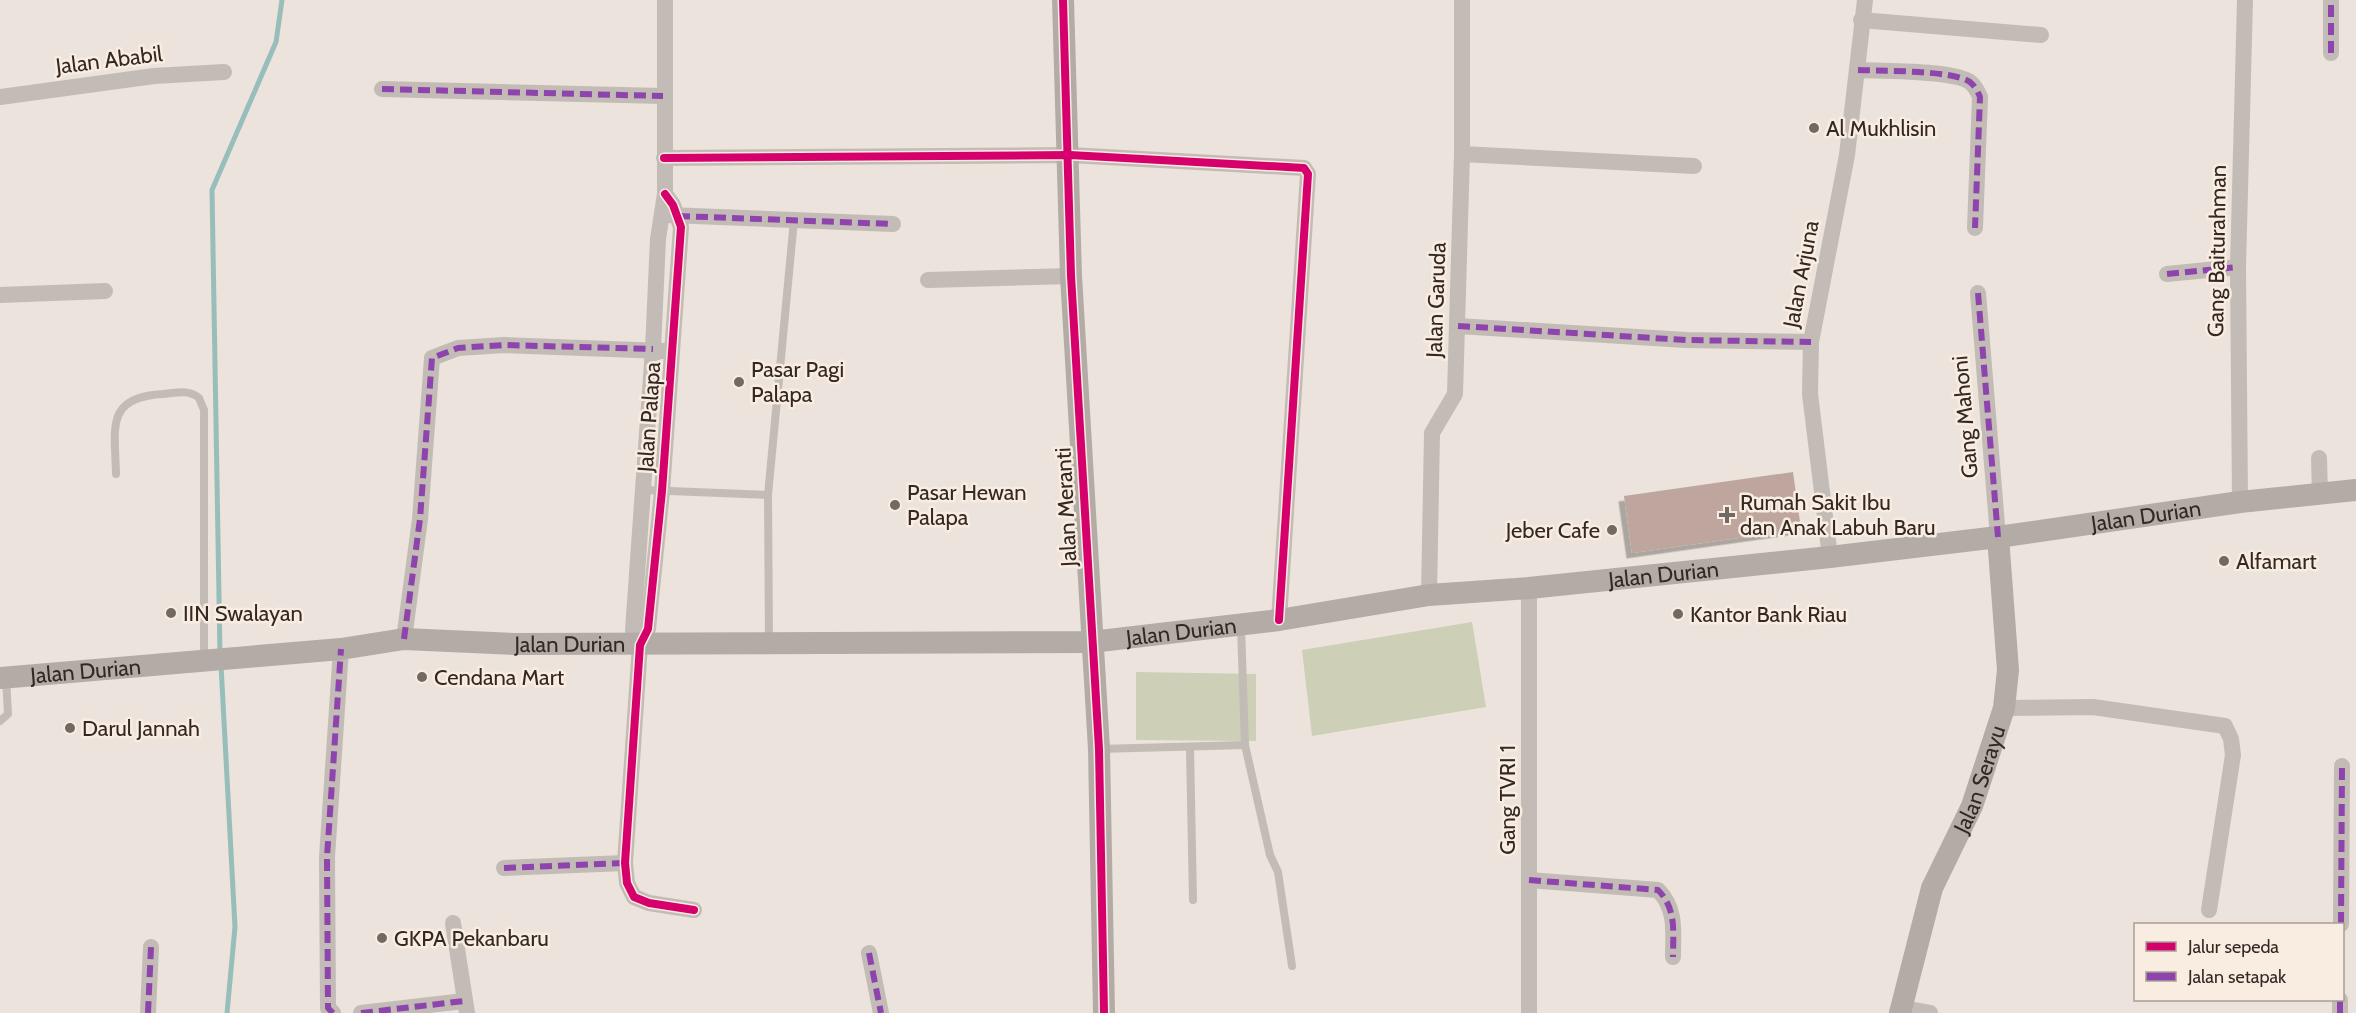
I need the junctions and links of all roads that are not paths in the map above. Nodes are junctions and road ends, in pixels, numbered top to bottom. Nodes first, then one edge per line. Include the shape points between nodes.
1 (665, 0) edge
2 (1063, 0) edge
3 (1462, 0) edge
4 (1865, 0) edge
5 (2245, 0) edge
6 (2331, 0) edge
7 (1861, 20) junction
8 (2041, 35) dead end
9 (2331, 52) dead end
10 (1858, 70) junction
11 (224, 72) dead end
12 (382, 89) dead end
13 (663, 96) junction
14 (0, 97) edge
15 (1462, 154) junction
16 (1070, 155) junction
17 (664, 158) junction
18 (1694, 166) dead end
19 (670, 215) junction
20 (794, 220) junction
21 (893, 224) dead end
22 (1975, 228) dead end
23 (2238, 267) junction
24 (2167, 274) dead end
25 (1071, 276) junction
26 (928, 280) dead end
27 (105, 291) dead end
28 (1978, 293) dead end
29 (0, 295) edge
30 (1458, 326) junction
31 (1811, 342) junction
32 (653, 349) junction
33 (671, 352) junction
34 (2319, 458) dead end
35 (116, 474) dead end
36 (644, 490) junction
37 (2356, 490) edge
38 (662, 491) junction
39 (2320, 494) junction
40 (768, 495) junction
41 (2240, 502) junction
42 (1998, 537) junction
43 (1830, 556) junction
44 (1529, 588) junction
45 (1429, 596) junction
46 (1279, 620) junction
47 (1241, 624) junction
48 (404, 639) junction
49 (1091, 642) junction
50 (640, 645) junction
51 (769, 645) junction
52 (341, 648) junction
53 (209, 659) junction
54 (3, 678) edge
55 (2004, 708) junction
56 (0, 721) edge
57 (1245, 745) junction
58 (1098, 749) junction
59 (1190, 749) junction
60 (2342, 766) dead end
61 (625, 863) junction
62 (504, 868) dead end
63 (1529, 880) junction
64 (1193, 900) dead end
65 (694, 910) dead end
66 (2209, 910) dead end
67 (453, 923) dead end
68 (2341, 923) edge
69 (151, 947) dead end
70 (869, 952) dead end
71 (1673, 957) dead end
72 (1292, 966) dead end
73 (465, 1007) edge
74 (1901, 1010) edge
75 (148, 1013) edge
76 (333, 1013) edge
77 (361, 1013) edge
78 (881, 1013) edge
79 (1104, 1013) edge
80 (1529, 1013) edge
81 (1930, 1013) edge

1 - 13 street, Jalan Palapa
2 - 16 main road, Jalan Meranti
3 - 15 street, Jalan Garuda
4 - 7 street, Jalan Arjuna
5 - 23 street, Gang Baiturahman
6 - 9 street
7 - 8 street
7 - 10 street, Jalan Arjuna
10 - 22 street via 1946,75 1968,80 1977,90 1980,98
10 - 31 street, Jalan Arjuna via 1847,155
11 - 14 street, Jalan Ababil via 154,75
12 - 13 street
13 - 17 street, Jalan Palapa
15 - 18 street
15 - 30 street, Jalan Garuda
16 - 17 street
16 - 25 main road, Jalan Meranti
16 - 46 street via 1284,166 1304,168 1308,174
17 - 19 street, Jalan Palapa
19 - 20 street
19 - 32 street, Jalan Palapa
19 - 33 street, Jalan Palapa via 681,227
20 - 21 street
20 - 40 lane
23 - 24 street
23 - 41 street, Gang Baiturahman
25 - 26 street
25 - 49 main road, Jalan Meranti
27 - 29 street
28 - 42 street, Gang Mahoni
30 - 31 street via 1686,340
30 - 45 street, Jalan Garuda via 1455,394 1432,433
31 - 43 street, Jalan Arjuna via 1810,394
32 - 33 street
32 - 36 street, Jalan Palapa
32 - 48 street via 504,345 458,348 432,358 420,519
33 - 38 street, Jalan Palapa
34 - 39 street
35 - 53 lane via 115,425 126,402 145,394 184,392 199,398 204,410
36 - 38 lane
36 - 50 street, Jalan Palapa via 633,630
37 - 39 main road, Jalan Durian
38 - 40 lane
38 - 50 street, Jalan Palapa via 648,629
39 - 41 main road, Jalan Durian
40 - 51 lane
41 - 42 main road, Jalan Durian
42 - 43 main road, Jalan Durian
42 - 55 main road, Jalan Serayu via 2008,670
43 - 44 main road, Jalan Durian
44 - 45 main road, Jalan Durian
44 - 63 street, Gang TVRI 1
45 - 46 main road, Jalan Durian
46 - 47 main road, Jalan Durian
47 - 49 main road, Jalan Durian
47 - 57 lane
48 - 50 main road, Jalan Durian via 516,645
48 - 52 main road, Jalan Durian
49 - 51 main road, Jalan Durian
49 - 58 main road, Jalan Meranti
50 - 51 main road, Jalan Durian
50 - 61 street
52 - 53 main road, Jalan Durian
52 - 76 street via 327,856 328,1008
53 - 54 main road, Jalan Durian
54 - 56 lane via 8,714
55 - 66 street via 2093,707 2225,726 2233,755
55 - 74 main road, Jalan Serayu via 1972,806 1932,888
57 - 59 lane
57 - 72 lane via 1270,855 1278,872
58 - 59 lane
58 - 79 main road, Jalan Meranti
59 - 64 lane
60 - 68 street
61 - 62 street
61 - 65 street via 627,883 634,897
63 - 71 street via 1658,890 1668,900 1672,915
63 - 80 street, Gang TVRI 1
67 - 73 street
69 - 75 street
70 - 78 street
73 - 77 street
74 - 81 street

